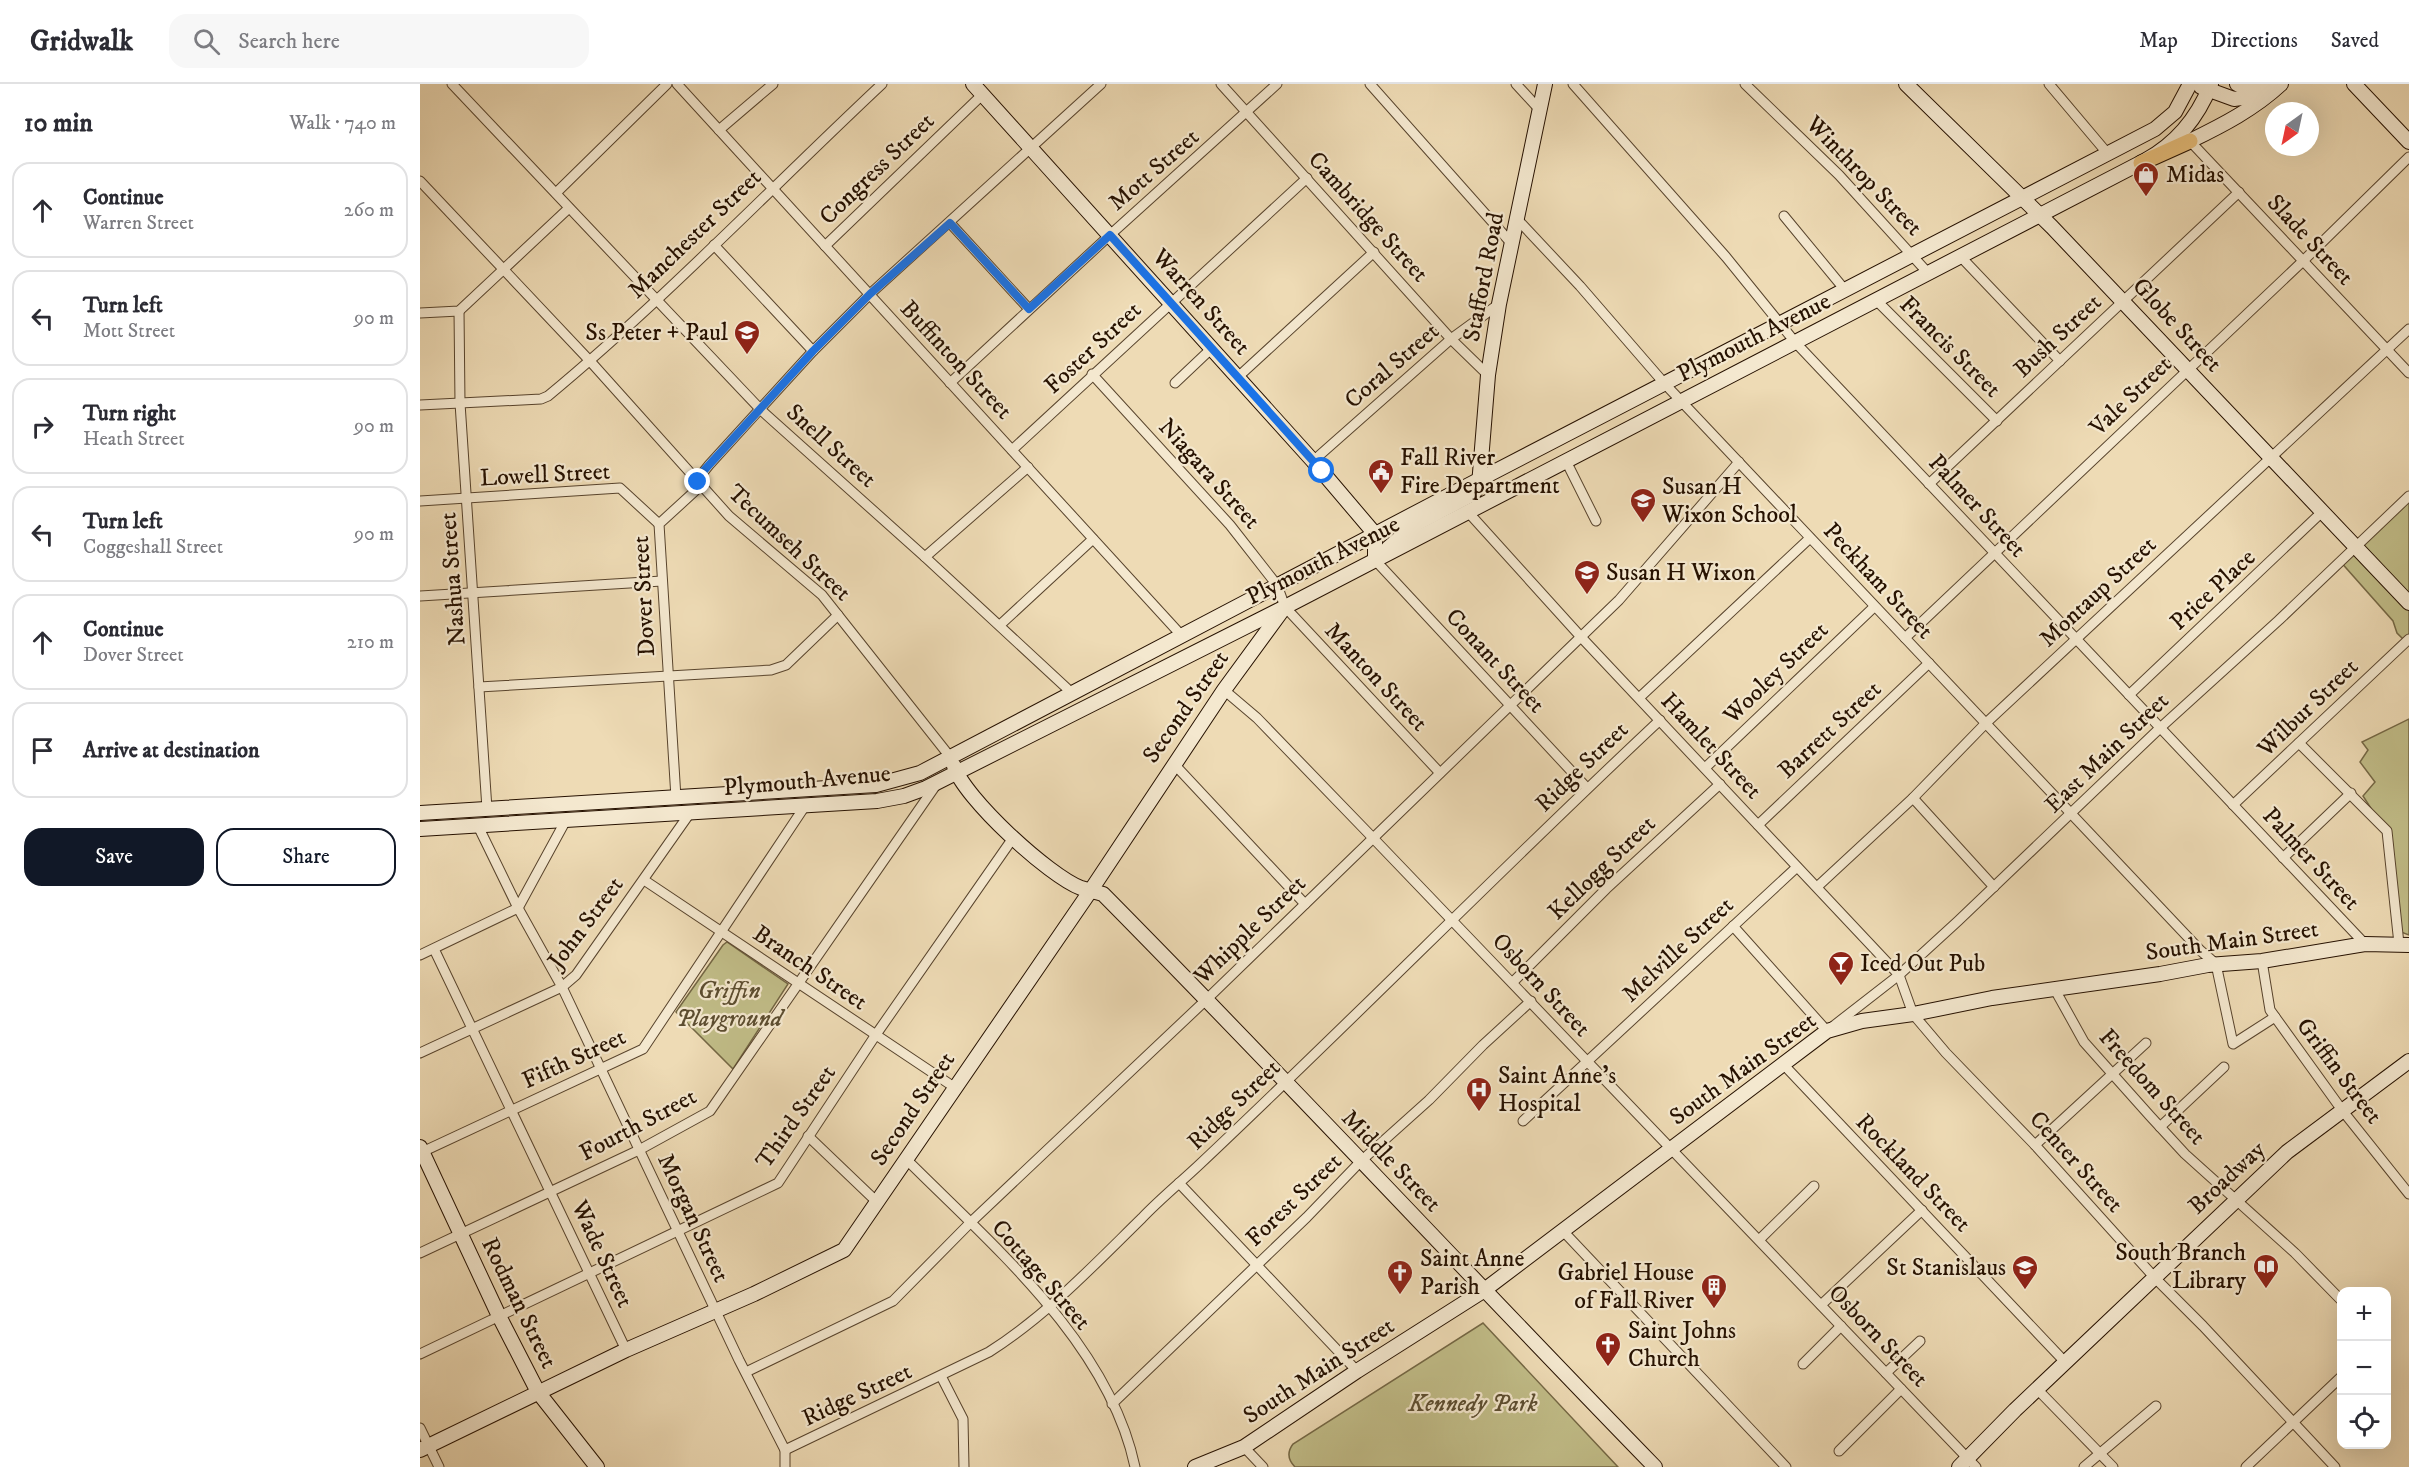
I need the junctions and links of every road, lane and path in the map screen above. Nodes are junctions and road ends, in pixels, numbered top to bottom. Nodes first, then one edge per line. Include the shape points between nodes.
1 (452, 84) edge
2 (667, 84) edge
3 (677, 84) edge
4 (773, 84) edge
5 (882, 84) edge
6 (1101, 84) edge
7 (1221, 84) edge
8 (1277, 84) edge
9 (1370, 84) edge
10 (1516, 84) edge
11 (1545, 84) edge
12 (1573, 84) edge
13 (1745, 84) edge
14 (1906, 84) edge
15 (2049, 84) edge
16 (2190, 84) edge
17 (2237, 84) edge
18 (2281, 84) edge
19 (2354, 84) edge
20 (2268, 85) edge
21 (977, 89) edge
22 (2208, 91) edge
23 (2256, 105) junction
24 (1539, 109) junction
25 (1248, 112) junction
26 (719, 130) junction
27 (2186, 137) junction
28 (2409, 142) edge
29 (1031, 148) junction
30 (2108, 154) junction
31 (2409, 157) edge
32 (2141, 163) joint
33 (1307, 178) junction
34 (420, 181) edge
35 (772, 188) junction
36 (2239, 192) junction
37 (556, 193) junction
38 (2021, 198) junction
39 (569, 208) junction
40 (2040, 215) junction
41 (1784, 216) dead end
42 (1518, 220) junction
43 (950, 223) junction
44 (1110, 235) junction
45 (1512, 244) junction
46 (714, 245) junction
47 (825, 246) junction
48 (1374, 252) junction
49 (1913, 255) junction
50 (1960, 256) junction
51 (2303, 261) junction
52 (502, 269) junction
53 (1928, 273) junction
54 (1845, 290) junction
55 (870, 294) junction
56 (655, 299) junction
57 (1876, 300) junction
58 (2123, 301) junction
59 (1170, 302) junction
60 (1499, 304) junction
61 (1029, 309) junction
62 (459, 311) junction
63 (420, 313) edge
64 (1780, 323) junction
65 (2409, 329) edge
66 (1451, 339) junction
67 (1795, 342) junction
68 (1212, 348) junction
69 (2387, 350) junction
70 (813, 351) junction
71 (590, 361) junction
72 (2060, 361) junction
73 (2187, 369) junction
74 (2409, 373) edge
75 (1092, 374) junction
76 (1488, 375) junction
77 (1238, 377) junction
78 (950, 383) junction
79 (1175, 383) dead end
80 (1664, 383) junction
81 (1681, 401) junction
82 (460, 403) junction
83 (420, 405) edge
84 (761, 410) junction
85 (1996, 421) junction
86 (1012, 450) junction
87 (2271, 457) junction
88 (1314, 461) junction
89 (1566, 461) junction
90 (1739, 462) junction
91 (1028, 467) junction
92 (1478, 480) junction
93 (698, 482) junction
94 (1929, 484) junction
95 (2409, 496) edge
96 (467, 498) junction
97 (420, 501) edge
98 (1468, 512) junction
99 (2322, 512) junction
100 (1596, 521) dead end
101 (659, 524) junction
102 (1375, 534) junction
103 (1093, 538) junction
104 (1810, 538) junction
105 (2354, 547) junction
106 (1994, 552) junction
107 (925, 557) junction
108 (1375, 560) junction
109 (662, 581) junction
110 (1277, 585) junction
111 (473, 593) junction
112 (420, 596) edge
113 (2409, 603) edge
114 (1285, 607) junction
115 (1874, 607) junction
116 (838, 615) junction
117 (1000, 626) junction
118 (1182, 636) junction
119 (1581, 637) junction
120 (1905, 638) junction
121 (2076, 639) junction
122 (2409, 639) edge
123 (1929, 663) junction
124 (668, 675) junction
125 (479, 687) junction
126 (1224, 690) junction
127 (1073, 694) junction
128 (2129, 695) junction
129 (1639, 698) junction
130 (1509, 706) junction
131 (1660, 720) junction
132 (1985, 724) junction
133 (2160, 728) junction
134 (2299, 742) junction
135 (951, 758) junction
136 (1174, 764) junction
137 (1705, 768) junction
138 (1440, 773) junction
139 (956, 774) junction
140 (938, 783) junction
141 (1720, 784) junction
142 (1587, 788) junction
143 (2351, 793) junction
144 (676, 798) junction
145 (1912, 798) junction
146 (2234, 805) junction
147 (805, 806) junction
148 (487, 809) junction
149 (420, 813) edge
150 (690, 813) junction
151 (2070, 815) junction
152 (566, 820) junction
153 (1758, 825) junction
154 (478, 826) junction
155 (420, 829) edge
156 (1013, 838) junction
157 (1373, 838) junction
158 (2283, 858) junction
159 (1797, 867) junction
160 (644, 880) junction
161 (1816, 886) junction
162 (1994, 887) junction
163 (1091, 890) junction
164 (1305, 904) junction
165 (518, 908) junction
166 (1452, 920) junction
167 (1733, 926) junction
168 (721, 932) junction
169 (2365, 944) junction
170 (2404, 945) edge
171 (434, 949) junction
172 (420, 955) edge
173 (2262, 961) junction
174 (2216, 964) junction
175 (1899, 975) junction
176 (1513, 982) junction
177 (797, 984) junction
178 (562, 987) junction
179 (2054, 988) junction
180 (1207, 999) junction
181 (1531, 1001) junction
182 (1913, 1014) junction
183 (2275, 1017) junction
184 (474, 1030) junction
185 (1827, 1031) junction
186 (875, 1036) junction
187 (2146, 1043) dead end
188 (420, 1053) edge
189 (2409, 1061) edge
190 (1588, 1063) junction
191 (1783, 1064) junction
192 (2224, 1067) dead end
193 (601, 1069) junction
194 (2112, 1074) junction
195 (1285, 1083) junction
196 (954, 1087) junction
197 (512, 1110) junction
198 (2342, 1110) junction
199 (1523, 1121) dead end
200 (2160, 1127) junction
201 (808, 1136) junction
202 (2035, 1146) junction
203 (1672, 1148) junction
204 (639, 1150) junction
205 (421, 1151) edge
206 (906, 1160) junction
207 (1361, 1161) junction
208 (1179, 1183) junction
209 (1814, 1186) dead end
210 (551, 1192) junction
211 (2409, 1194) edge
212 (2235, 1201) junction
213 (877, 1202) junction
214 (1922, 1210) junction
215 (970, 1223) junction
216 (678, 1229) junction
217 (1563, 1231) junction
218 (461, 1235) junction
219 (1759, 1240) junction
220 (420, 1253) edge
221 (1256, 1264) junction
222 (590, 1272) junction
223 (2155, 1278) junction
224 (1483, 1291) junction
225 (2337, 1296) edge
226 (1821, 1305) junction
227 (1050, 1307) junction
228 (715, 1309) junction
229 (499, 1316) junction
230 (1841, 1326) junction
231 (1920, 1341) dead end
232 (626, 1350) junction
233 (420, 1354) edge
234 (2065, 1362) junction
235 (1803, 1364) dead end
236 (1357, 1371) junction
237 (746, 1372) junction
238 (1886, 1373) junction
239 (941, 1376) junction
240 (2337, 1381) edge
241 (1901, 1389) junction
242 (2037, 1389) junction
243 (538, 1392) junction
244 (1112, 1404) junction
245 (2156, 1406) dead end
246 (2293, 1422) junction
247 (420, 1428) edge
248 (1244, 1447) junction
249 (424, 1448) edge
250 (785, 1450) junction
251 (1839, 1451) dead end
252 (2100, 1453) junction
253 (1968, 1464) edge
254 (439, 1467) edge
255 (597, 1467) edge
256 (785, 1467) edge
257 (964, 1467) edge
258 (1135, 1467) edge
259 (1195, 1467) edge
260 (1263, 1467) edge
261 (1655, 1467) edge
262 (1786, 1467) edge
263 (2084, 1467) edge
264 (2114, 1467) edge
265 (2246, 1467) edge
266 (2335, 1467) edge

1 - 37 street, Snell Street
2 - 37 street
3 - 26 street, Buffinton Street
4 - 26 street
5 - 35 street, Manchester Street
6 - 29 street, Dover Street
7 - 25 street, Cambridge Street
8 - 25 street, Mott Street
9 - 45 street
10 - 24 street
11 - 24 main road, Stafford Road
12 - 64 street, Palmer Street
13 - 49 street, Winthrop Street via 1839,175
14 - 38 main road, Globe Street
15 - 30 street
16 - 22 main road
16 - 30 main road, Plymouth Avenue via 2182,103 2166,122
17 - 20 main road
18 - 23 main road
19 - 28 main road
20 - 22 main road via 2248,97 2234,99
21 - 29 main road, Warren Street
21 - 47 street, Congress Street
22 - 23 main road via 2226,106
22 - 27 main road
23 - 27 main road via 2235,119
24 - 42 main road, Stafford Road
25 - 33 street, Cambridge Street
25 - 44 street, Mott Street
26 - 35 street, Buffinton Street
27 - 32 main road
27 - 36 street, Slade Street
29 - 43 street, Dover Street
29 - 44 main road, Warren Street
30 - 38 main road, Plymouth Avenue
31 - 51 street, Vale Street
32 - 40 main road, Plymouth Avenue
33 - 48 street, Cambridge Street
33 - 59 street, Foster Street
34 - 52 street, Tecumseh Street
35 - 46 street, Manchester Street
35 - 47 street, Buffinton Street
36 - 51 street, Slade Street
36 - 58 street, Bush Street
37 - 39 street, Snell Street
38 - 40 main road, Globe Street
38 - 49 main road, Plymouth Avenue
39 - 52 street
39 - 56 street, Snell Street
40 - 50 main road, Plymouth Avenue
40 - 58 main road, Globe Street
41 - 54 street
42 - 45 main road, Stafford Road
42 - 80 street, Peckham Street
43 - 55 street, Dover Street
43 - 61 street
44 - 59 main road, Warren Street
44 - 61 street, Mott Street
45 - 60 main road, Stafford Road
46 - 56 street, Manchester Street
46 - 70 street
47 - 55 street, Buffinton Street
48 - 66 street, Cambridge Street
48 - 77 street
49 - 53 street, Winthrop Street
49 - 54 main road, Plymouth Avenue
50 - 53 main road, Plymouth Avenue
50 - 72 street
51 - 69 street, Slade Street
51 - 73 street, Vale Street
52 - 62 street
52 - 71 street, Tecumseh Street
53 - 57 main road, Plymouth Avenue
54 - 64 main road, Plymouth Avenue
55 - 70 street, Dover Street
55 - 78 street, Buffinton Street
56 - 71 street, Manchester Street
56 - 84 street, Snell Street
57 - 67 main road, Plymouth Avenue
57 - 85 street, Francis Street
58 - 72 street, Bush Street
58 - 73 main road, Globe Street
59 - 68 main road, Warren Street
59 - 75 street, Foster Street
60 - 66 street, Coral Street
60 - 76 main road, Stafford Road
61 - 78 street, Mott Street
62 - 63 street
62 - 82 street, Nashua Street
64 - 67 street, Palmer Street
64 - 80 main road, Plymouth Avenue
65 - 69 street, Montaup Street
66 - 76 street, Cambridge Street
66 - 88 street, Coral Street
67 - 81 main road, Plymouth Avenue
67 - 94 street, Palmer Street
68 - 77 main road, Warren Street
68 - 79 street
69 - 74 street, Slade Street
69 - 87 street, Montaup Street
70 - 84 street, Dover Street
71 - 82 street, Manchester Street via 541,399
71 - 93 street, Tecumseh Street
72 - 85 street, Bush Street
73 - 87 main road, Globe Street
73 - 106 street, Vale Street
75 - 86 street, Foster Street
75 - 110 street, Niagara Street via 1230,525
76 - 92 main road, Stafford Road
77 - 88 main road, Warren Street
78 - 86 street, Buffinton Street
80 - 81 street, Peckham Street
80 - 92 main road, Plymouth Avenue
81 - 89 main road, Plymouth Avenue
81 - 90 street, Peckham Street
82 - 83 street, Manchester Street
82 - 96 street, Nashua Street
84 - 93 street, Dover Street via 700,475
84 - 107 street, Snell Street
85 - 94 street, Bush Street
86 - 91 street, Buffinton Street
87 - 99 main road, Globe Street
87 - 121 street, Montaup Street
88 - 102 main road, Warren Street
89 - 98 main road, Plymouth Avenue
89 - 100 street
90 - 104 street, Peckham Street
90 - 119 street, Whipple Street
91 - 103 street, Buffinton Street
91 - 107 street
92 - 102 main road, Plymouth Avenue
92 - 108 main road via 1473,494 1416,524
93 - 101 street, Dover Street via 695,491
93 - 116 street, Tecumseh Street via 729,516 815,589
94 - 106 street, Palmer Street
95 - 105 street, East Main Street
96 - 97 street, Lowell Street
96 - 101 street, Lowell Street via 620,488
96 - 111 street, Nashua Street
98 - 108 main road, Plymouth Avenue
98 - 119 street, Hamlet Street
99 - 105 main road, Globe Street
99 - 128 street, Price Place
101 - 109 street, Dover Street
102 - 108 main road
102 - 110 main road, Plymouth Avenue
103 - 117 street
103 - 118 street, Buffinton Street
104 - 115 street, Peckham Street
104 - 129 street
105 - 113 main road, Globe Street
105 - 133 street, East Main Street
106 - 120 street, Vale Street
106 - 121 street, Palmer Street
107 - 117 street, Snell Street
108 - 114 main road, Plymouth Avenue
108 - 130 street, Conant Street
109 - 111 street
109 - 124 street, Dover Street
110 - 114 street, Niagara Street
110 - 118 main road, Plymouth Avenue
111 - 112 street
111 - 125 street, Nashua Street
114 - 126 main road, Second Street
114 - 138 street, Manton Street
114 - 139 main road, Plymouth Avenue
115 - 120 street, Peckham Street
115 - 137 street, Wooley Street
116 - 124 street via 786,665 771,670
116 - 135 street, Tecumseh Street
117 - 127 street, Snell Street
118 - 127 main road, Plymouth Avenue
119 - 129 street, Hamlet Street
119 - 130 street, Whipple Street
120 - 123 street, Peckham Street
121 - 128 street, Palmer Street
121 - 132 street, Montaup Street
122 - 134 street, Wilbur Street
123 - 132 street, Peckham Street
123 - 153 street, Barrett Street
124 - 125 street
124 - 144 street, Dover Street
125 - 148 street, Nashua Street
126 - 136 main road, Second Street
126 - 157 street, Osborn Street via 1257,718
127 - 135 main road, Plymouth Avenue
128 - 133 street, Palmer Street
129 - 131 street, Hamlet Street
130 - 138 street, Whipple Street
130 - 142 street, Conant Street
131 - 137 street, Hamlet Street
131 - 142 street, Ridge Street
132 - 145 street, Montaup Street
132 - 151 street, Peckham Street
133 - 146 street, Palmer Street
133 - 151 street, East Main Street
134 - 143 street
134 - 146 street, Wilbur Street
135 - 139 main road
135 - 144 main road, Plymouth Avenue via 913,776 884,784
136 - 163 main road, Second Street
136 - 164 street
137 - 141 street, Hamlet Street
138 - 157 street, Whipple Street
139 - 140 main road, Plymouth Avenue
139 - 156 main road, Middle Street
140 - 147 main road, Plymouth Avenue via 887,800
140 - 177 street, Fourth Street
141 - 153 street, Hamlet Street
141 - 176 street, Kellogg Street
142 - 166 street, Ridge Street
143 - 158 street
143 - 170 street via 2387,831
144 - 148 main road, Plymouth Avenue
145 - 161 street, Montaup Street
145 - 162 street
146 - 158 street, Palmer Street
147 - 150 main road, Plymouth Avenue
147 - 168 street, Fifth Street
148 - 149 main road, Plymouth Avenue
150 - 152 main road, Plymouth Avenue
150 - 160 street, John Street
151 - 162 street, East Main Street
151 - 174 street, Peckham Street
152 - 154 main road, Plymouth Avenue
152 - 165 street
153 - 159 street, Hamlet Street
154 - 155 main road, Plymouth Avenue
154 - 165 street, Morgan Street
156 - 163 main road, Middle Street via 1040,863 1080,888
156 - 186 street, Third Street
157 - 164 street, Whipple Street
157 - 166 street, Osborn Street
158 - 169 street, Palmer Street
159 - 161 street, Hamlet Street
159 - 167 street, Melville Street
160 - 168 street, Branch Street
160 - 178 street, John Street via 576,975
161 - 175 street, Hamlet Street
162 - 175 street, East Main Street
163 - 180 main road, Middle Street via 1103,894
163 - 196 main road, Second Street
164 - 180 street, Whipple Street
165 - 171 street
165 - 178 street, Morgan Street
166 - 176 street, Osborn Street
166 - 195 street, Ridge Street
167 - 185 street
167 - 190 street, Melville Street
168 - 177 street, Branch Street
168 - 193 street, Fifth Street via 643,1049
169 - 170 main road, South Main Street
169 - 173 main road, South Main Street
171 - 172 street
171 - 184 street, Wade Street
173 - 174 main road, South Main Street
173 - 183 street, Griffin Street via 2270,1010
174 - 179 main road, South Main Street
174 - 183 street via 2233,1044
175 - 182 street, Hamlet Street
175 - 185 street, East Main Street
176 - 181 street, Osborn Street
177 - 186 street, Branch Street
177 - 204 street, Fourth Street via 710,1111
178 - 184 street, John Street
178 - 193 street, Morgan Street
179 - 182 main road, South Main Street
179 - 194 street, Freedom Street via 2084,1042
180 - 195 main road, Middle Street
180 - 215 street, Whipple Street
181 - 190 street, Osborn Street
181 - 207 street, Forest Street
182 - 185 main road, South Main Street via 1862,1021
182 - 202 street, Center Street
183 - 198 street, Griffin Street
184 - 188 street, John Street
184 - 197 street, Wade Street
185 - 191 main road, South Main Street
186 - 196 street, Branch Street
186 - 201 street, Third Street
187 - 194 street
189 - 198 main road, Broadway
190 - 199 street, Melville Street
190 - 203 street, Osborn Street
191 - 203 main road, South Main Street
191 - 214 street, Rockland Street
192 - 200 street
193 - 197 street, Fifth Street
193 - 204 street, Morgan Street
194 - 200 street, Freedom Street
194 - 202 street
195 - 207 main road, Middle Street
195 - 208 street, Ridge Street
196 - 206 main road, Second Street
197 - 205 street, Fifth Street
197 - 210 street, Wade Street
198 - 211 street, Griffin Street
198 - 212 main road, Broadway via 2287,1152
200 - 212 street, Freedom Street
201 - 213 street
201 - 216 street, Third Street via 778,1183
202 - 223 street, Center Street
203 - 217 main road, South Main Street
203 - 219 street, Osborn Street
204 - 210 street, Fourth Street
204 - 216 street, Morgan Street
205 - 218 main road, Rodman Street
206 - 213 main road, Second Street
206 - 215 street, Cottage Street
207 - 221 street, Forest Street
207 - 224 main road, Middle Street
208 - 221 street
208 - 227 street, Ridge Street
209 - 219 street
210 - 218 street, Fourth Street
210 - 222 street, Wade Street
212 - 223 main road, Broadway
212 - 225 street, Freedom Street
213 - 228 main road, Second Street via 844,1250
214 - 226 street
214 - 234 street, Rockland Street
215 - 227 street, Cottage Street
215 - 237 street, Whipple Street via 893,1301
216 - 222 street, Third Street
216 - 228 street, Morgan Street
217 - 224 main road, South Main Street
217 - 262 street
218 - 220 street, Fourth Street
218 - 229 main road, Rodman Street
219 - 226 street, Osborn Street
221 - 236 street
221 - 244 street, Forest Street
222 - 229 street, Third Street
222 - 232 street, Wade Street
223 - 234 main road, Broadway
223 - 246 street, Center Street
224 - 236 main road, South Main Street
224 - 261 main road, Middle Street
226 - 230 street, Osborn Street
227 - 239 street, Ridge Street via 1006,1341
227 - 244 street, Cottage Street via 1100,1379
228 - 232 main road, Second Street
228 - 237 street, Morgan Street
229 - 233 street, Third Street
229 - 243 main road, Rodman Street
230 - 235 street
230 - 238 street, Osborn Street
231 - 238 street
232 - 243 main road, Second Street
234 - 242 main road, Broadway
236 - 248 main road, South Main Street
237 - 250 street, Morgan Street
238 - 241 street, Osborn Street
239 - 250 street, Ridge Street
239 - 257 street via 963,1419
240 - 246 street
241 - 251 street
241 - 253 street, Osborn Street
242 - 252 street
242 - 253 main road, Broadway
243 - 249 main road, Second Street
243 - 255 main road, Rodman Street
244 - 258 street, Cottage Street via 1126,1432
245 - 252 street
246 - 265 street
246 - 266 street, Center Street
247 - 249 street
248 - 259 main road, South Main Street
248 - 260 street
249 - 254 street
250 - 256 street, Morgan Street
252 - 263 street
252 - 264 street

